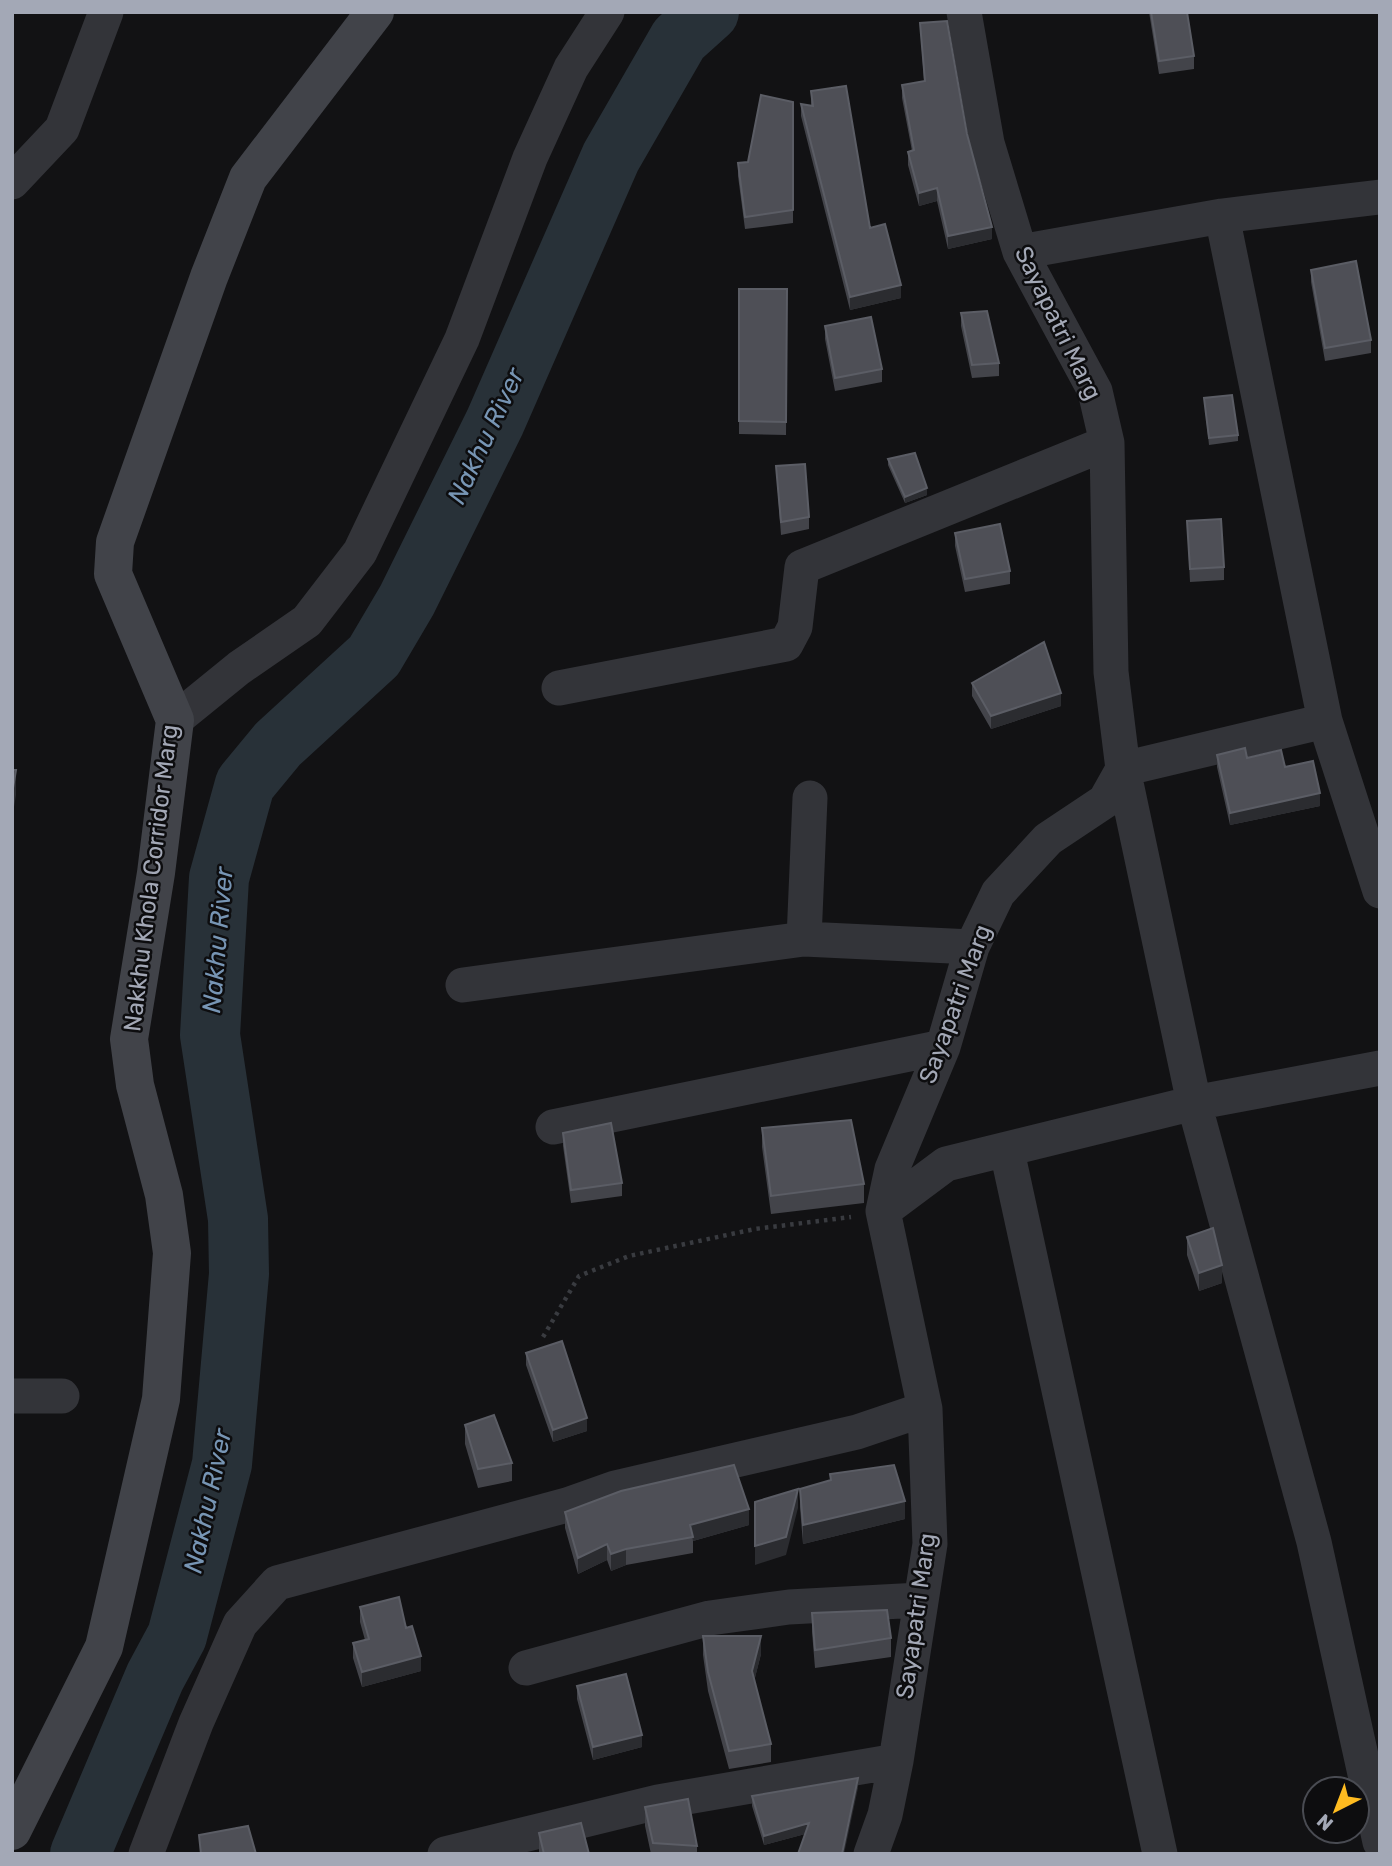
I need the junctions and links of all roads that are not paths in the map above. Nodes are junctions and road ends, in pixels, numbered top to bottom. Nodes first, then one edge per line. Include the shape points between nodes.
1 (106, 12) edge
2 (375, 12) edge
3 (607, 12) edge
4 (964, 12) edge
5 (19, 166) edge
6 (1380, 197) edge
7 (1222, 216) junction
8 (1020, 252) junction
9 (1107, 443) junction
10 (559, 688) dead end
11 (175, 720) junction
12 (1325, 721) junction
13 (1123, 769) junction
14 (810, 798) dead end
15 (1380, 891) edge
16 (804, 939) junction
17 (972, 947) junction
18 (463, 985) dead end
19 (943, 1047) junction
20 (1380, 1068) edge
21 (1194, 1103) junction
22 (553, 1127) dead end
23 (1007, 1151) junction
24 (883, 1211) junction
25 (12, 1396) edge
26 (62, 1396) dead end
27 (925, 1409) junction
28 (920, 1600) junction
29 (526, 1668) dead end
30 (896, 1761) junction
31 (12, 1831) edge
32 (1380, 1842) edge
33 (146, 1854) edge
34 (445, 1854) edge
35 (871, 1854) edge
36 (1160, 1854) edge

1 - 5 street via 62,129
2 - 11 street, Nakkhu Khola Corridor Marg via 248,178 115,542 113,574
3 - 11 street via 571,68 530,158 462,339 360,552 307,621
4 - 8 street, Sayapatri Marg via 986,143
6 - 7 street
7 - 8 street
7 - 12 street
8 - 9 street, Sayapatri Marg via 1095,391
9 - 10 street via 802,567 795,627 786,644
9 - 13 street, Sayapatri Marg via 1111,671
11 - 31 street, Nakkhu Khola Corridor Marg via 129,1040 135,1085 164,1195 172,1253 161,1399 104,1647
12 - 13 street
12 - 15 street
13 - 17 street, Sayapatri Marg via 1105,801 1048,839 998,893
13 - 21 street
14 - 16 street
16 - 17 street
16 - 18 street
17 - 19 street, Sayapatri Marg
19 - 22 street
19 - 24 street, Sayapatri Marg via 892,1168
20 - 21 street
21 - 23 street
21 - 32 street via 1314,1542
23 - 24 street via 946,1164
23 - 36 street
24 - 27 street, Sayapatri Marg
25 - 26 street
27 - 28 street, Sayapatri Marg via 930,1544
27 - 33 street via 857,1432 615,1488 277,1583 240,1624
28 - 29 street via 789,1606 710,1618
28 - 30 street, Sayapatri Marg
30 - 34 street via 658,1802
30 - 35 street, Sayapatri Marg

